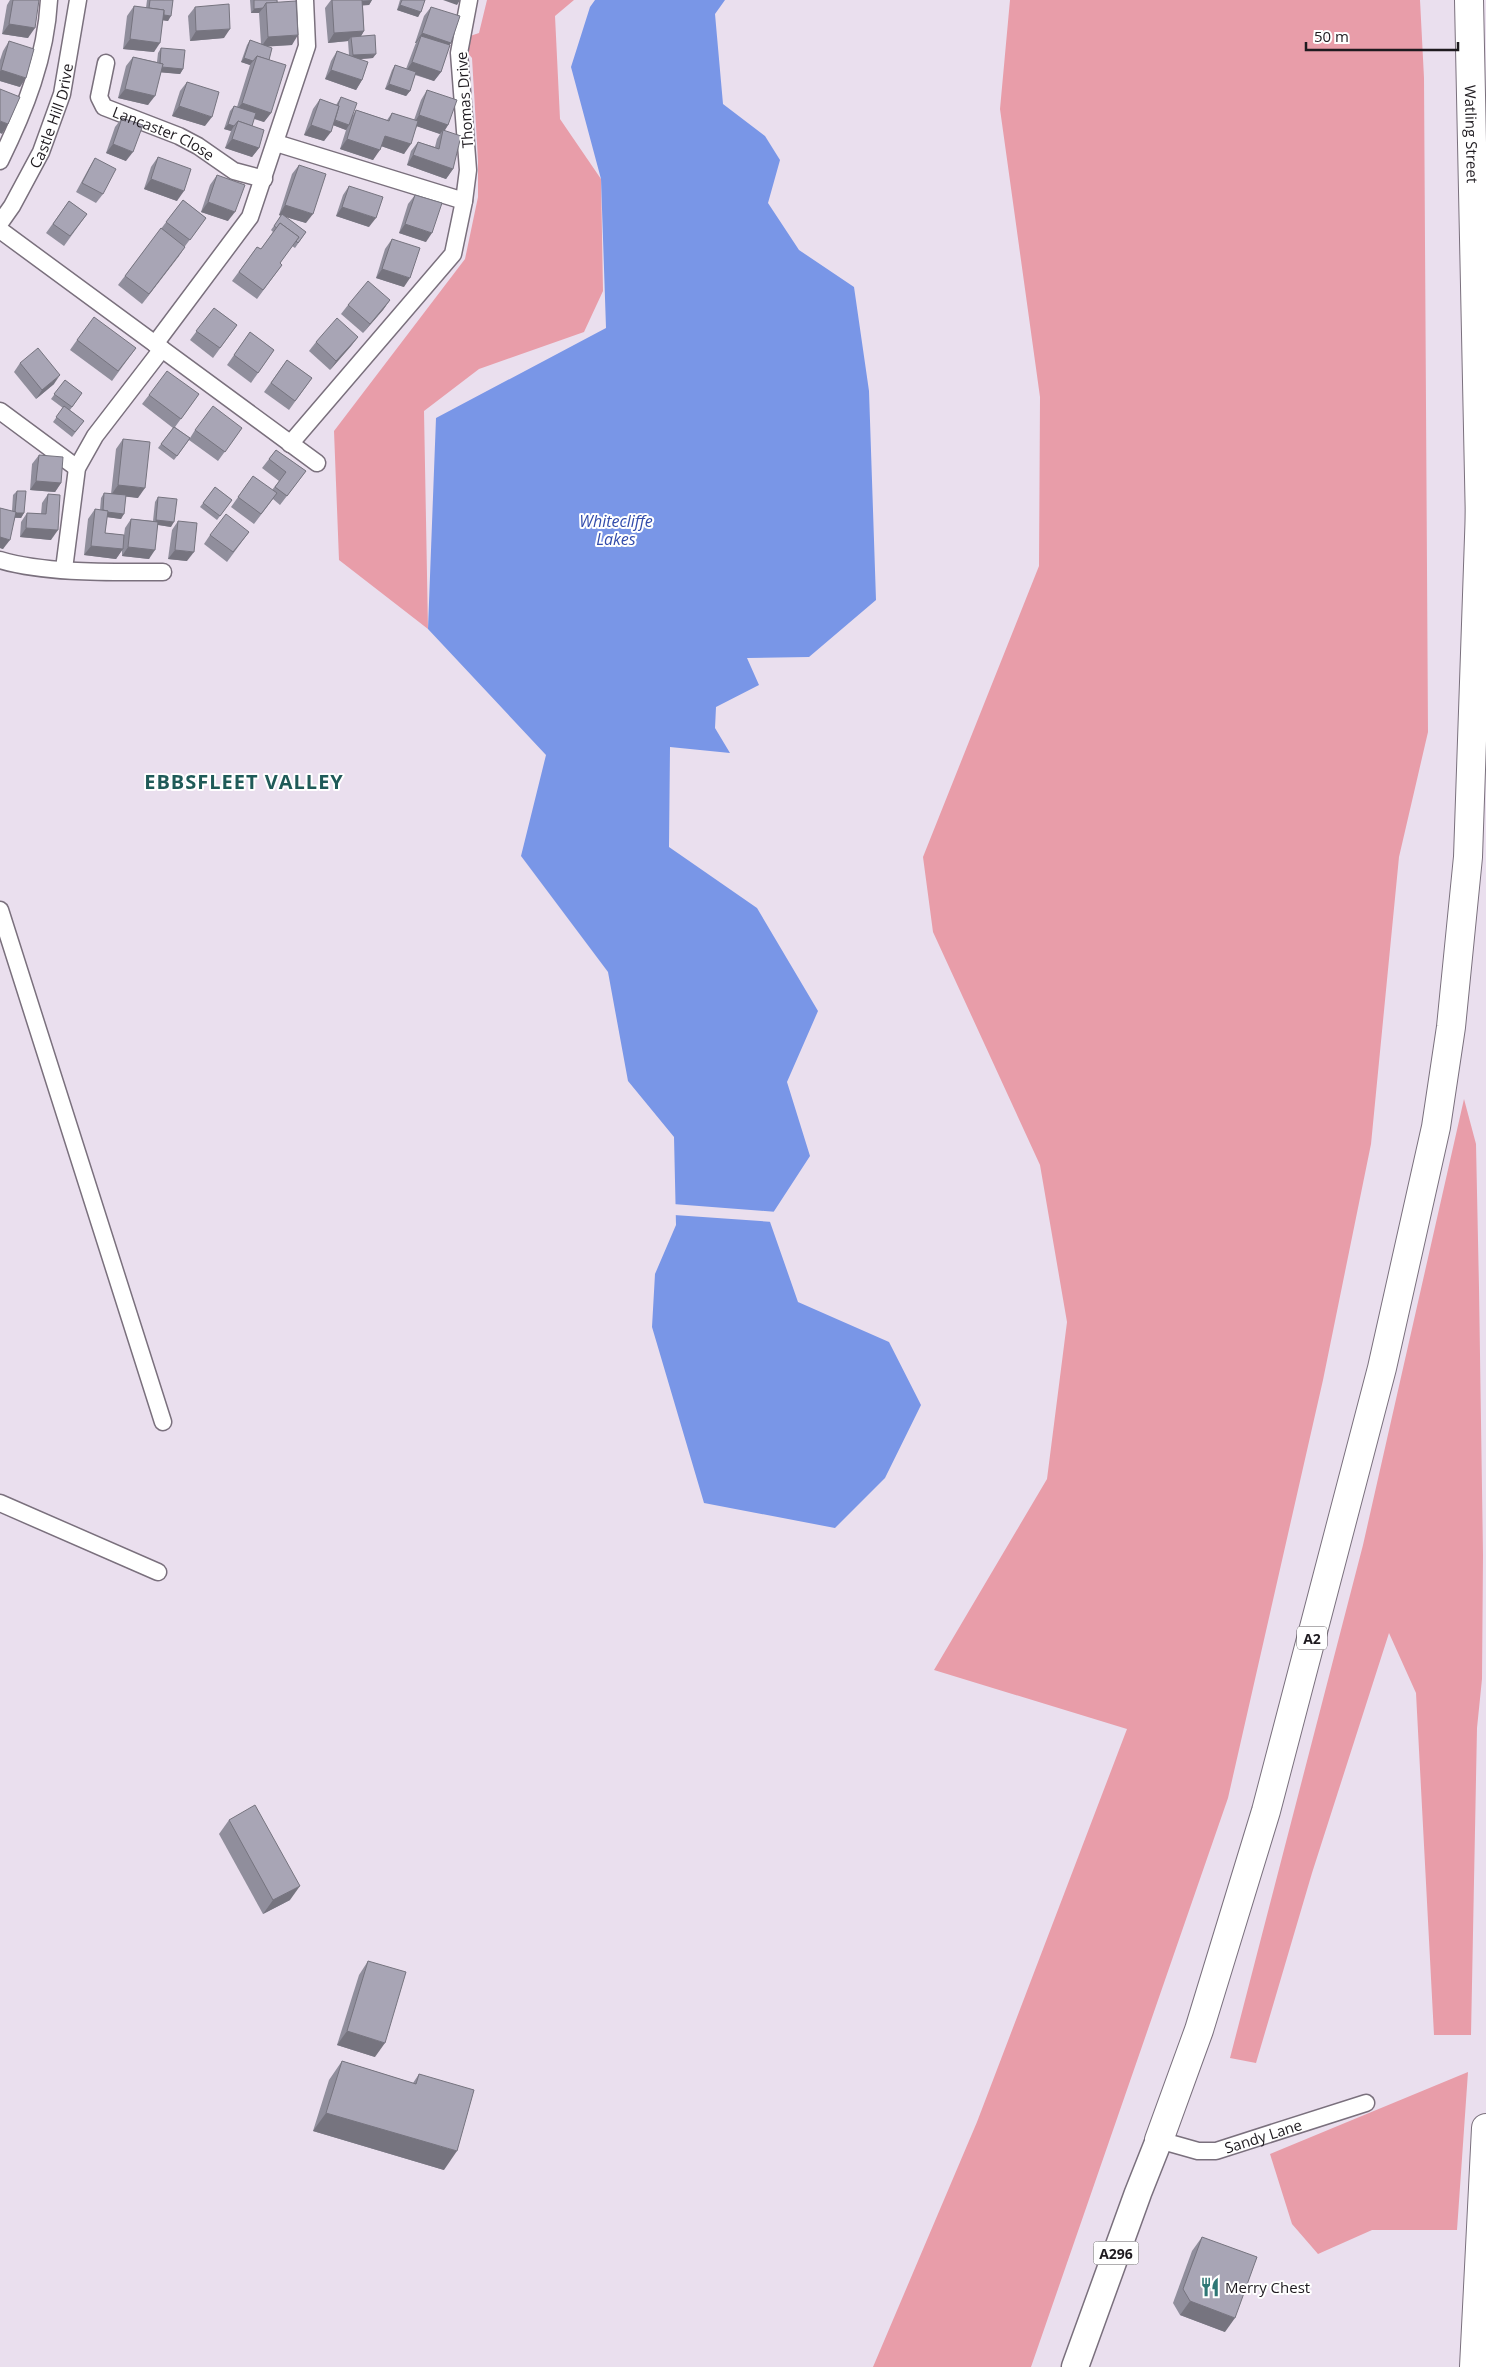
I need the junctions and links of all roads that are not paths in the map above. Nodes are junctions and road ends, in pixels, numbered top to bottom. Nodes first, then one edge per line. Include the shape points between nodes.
1 (49, 0) edge
2 (78, 0) edge
3 (305, 0) edge
4 (470, 0) edge
5 (1468, 0) edge
6 (106, 63) dead end
7 (276, 143) junction
8 (0, 161) edge
9 (264, 179) junction
10 (464, 200) junction
11 (0, 223) edge
12 (0, 230) edge
13 (158, 347) junction
14 (0, 412) edge
15 (290, 444) junction
16 (317, 464) dead end
17 (77, 468) junction
18 (1480, 521) junction
19 (0, 560) edge
20 (64, 569) junction
21 (163, 572) dead end
22 (1486, 738) edge
23 (0, 910) edge
24 (163, 1422) dead end
25 (0, 1503) edge
26 (158, 1572) dead end
27 (1366, 2103) dead end
28 (1486, 2128) edge
29 (1159, 2140) junction
30 (1075, 2367) edge
31 (1474, 2367) edge

1 - 8 street via 34,80
2 - 11 street, Castle Hill Drive via 62,94 41,152
3 - 7 street via 307,46
4 - 10 street, Thomas Drive via 459,53 468,161
5 - 18 highway, Watling Street / A2
6 - 9 street, Lancaster Close via 99,97 104,107 178,136 234,171
7 - 9 street
7 - 10 street
9 - 13 street via 250,217
10 - 15 street, Thomas Drive via 453,254
12 - 13 street
13 - 15 street
13 - 17 street via 95,436
14 - 17 street
15 - 16 street
17 - 20 street
18 - 22 highway, A2
18 - 29 highway, A2 via 1468,857 1451,1027 1436,1128 1382,1368 1268,1802 1199,2030
19 - 20 street
20 - 21 street
23 - 24 street
25 - 26 street
27 - 29 street, Sandy Lane via 1216,2151 1198,2152
28 - 31 highway
29 - 30 main road, A296

